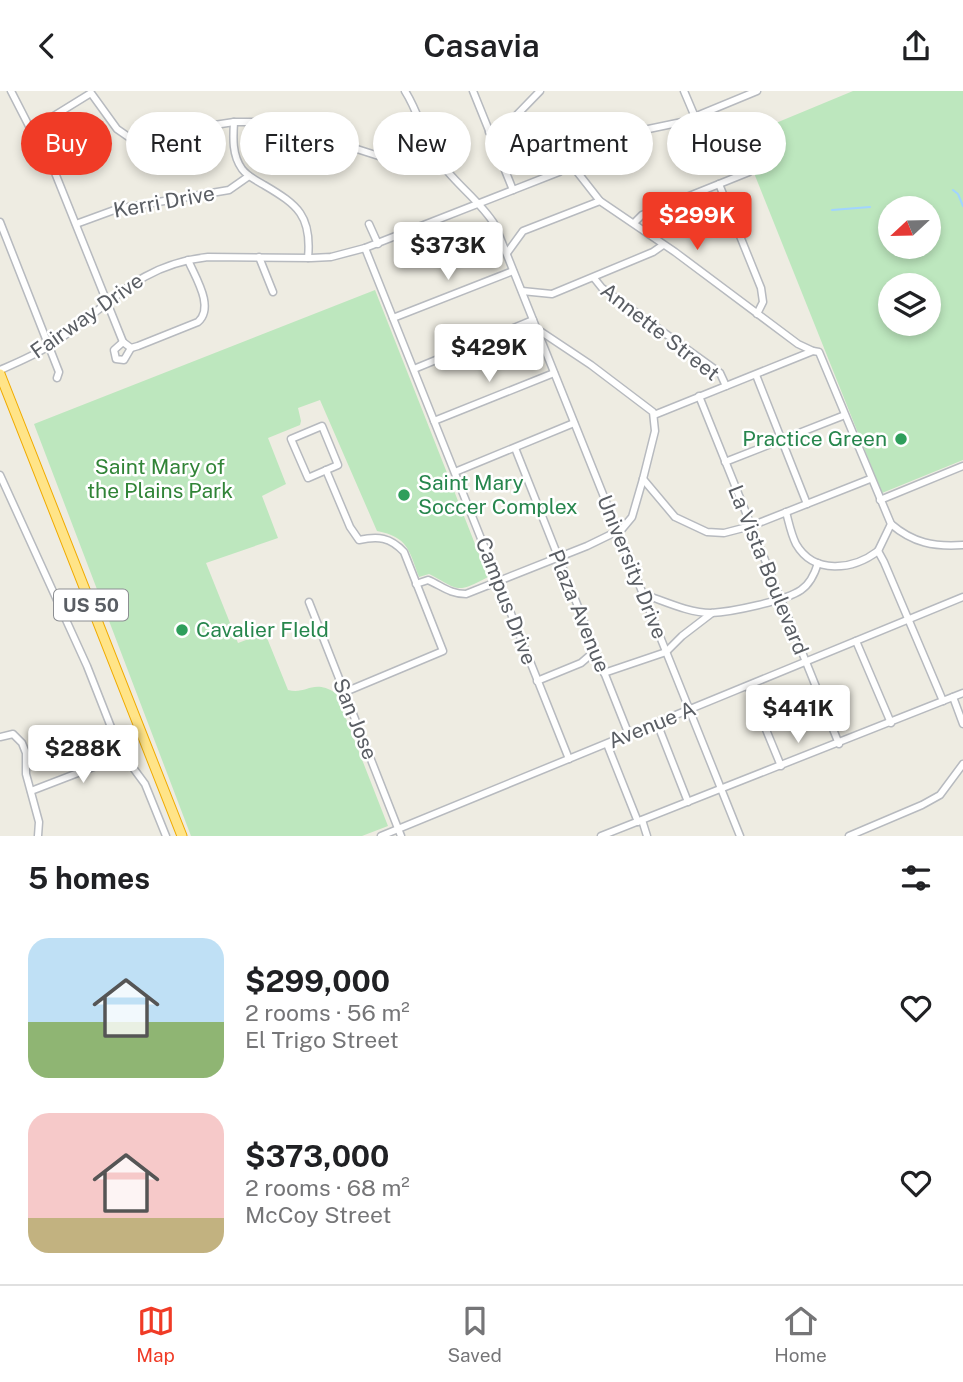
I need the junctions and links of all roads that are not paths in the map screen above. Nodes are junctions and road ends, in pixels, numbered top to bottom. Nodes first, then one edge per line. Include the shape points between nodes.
1 (11, 91) edge
2 (405, 91) edge
3 (473, 91) edge
4 (540, 91) edge
5 (684, 91) edge
6 (757, 91) edge
7 (21, 112) edge
8 (62, 112) edge
9 (105, 112) edge
10 (415, 112) edge
11 (520, 112) edge
12 (693, 112) edge
13 (707, 112) edge
14 (112, 122) edge
15 (234, 122) junction
16 (485, 122) edge
17 (373, 154) edge
18 (56, 175) edge
19 (449, 175) edge
20 (507, 175) edge
21 (551, 175) edge
22 (580, 175) edge
23 (742, 175) edge
24 (249, 176) junction
25 (719, 184) junction
26 (513, 190) junction
27 (600, 201) junction
28 (478, 203) junction
29 (0, 222) edge
30 (634, 223) junction
31 (76, 224) junction
32 (369, 224) dead end
33 (377, 244) junction
34 (663, 245) junction
35 (365, 248) junction
36 (506, 253) junction
37 (259, 257) junction
38 (308, 258) junction
39 (188, 260) junction
40 (513, 271) junction
41 (594, 278) junction
42 (522, 291) junction
43 (273, 292) dead end
44 (106, 302) junction
45 (757, 314) junction
46 (393, 317) junction
47 (533, 320) junction
48 (537, 329) junction
49 (123, 342) junction
50 (49, 346) junction
51 (131, 348) junction
52 (813, 351) junction
53 (414, 369) junction
54 (0, 372) edge
55 (554, 373) junction
56 (756, 375) junction
57 (57, 378) dead end
58 (726, 386) junction
59 (699, 396) junction
60 (654, 415) junction
61 (845, 415) junction
62 (434, 421) junction
63 (574, 423) junction
64 (781, 440) junction
65 (514, 448) junction
66 (725, 462) junction
67 (963, 466) edge
68 (326, 470) junction
69 (455, 472) junction
70 (0, 475) edge
71 (643, 479) junction
72 (870, 479) junction
73 (880, 501) junction
74 (807, 504) junction
75 (786, 512) junction
76 (891, 524) junction
77 (751, 526) junction
78 (618, 532) junction
79 (963, 545) edge
80 (878, 551) junction
81 (557, 558) junction
82 (818, 563) junction
83 (498, 582) junction
84 (416, 584) junction
85 (643, 594) junction
86 (963, 597) edge
87 (780, 599) junction
88 (309, 602) dead end
89 (712, 613) junction
90 (909, 620) junction
91 (856, 641) junction
92 (595, 651) junction
93 (666, 652) junction
94 (805, 662) junction
95 (604, 673) junction
96 (537, 681) junction
97 (748, 686) junction
98 (345, 692) junction
99 (963, 693) edge
100 (953, 697) junction
101 (943, 701) junction
102 (689, 710) junction
103 (657, 723) junction
104 (891, 723) junction
105 (963, 725) edge
106 (629, 735) junction
107 (0, 737) edge
108 (607, 744) junction
109 (839, 744) junction
110 (121, 752) junction
111 (569, 759) junction
112 (963, 764) edge
113 (781, 766) junction
114 (721, 790) junction
115 (31, 791) junction
116 (688, 802) junction
117 (640, 821) junction
118 (400, 832) edge
119 (38, 836) edge
120 (166, 836) edge
121 (182, 836) edge
122 (381, 836) edge
123 (601, 836) edge
124 (648, 836) edge
125 (740, 836) edge
126 (849, 836) edge

1 - 7 street
2 - 10 street, University Drive
3 - 16 street
4 - 11 street
5 - 12 street
6 - 13 street, Fairway Drive
8 - 9 street via 91,93
14 - 15 street via 130,138
15 - 17 street via 282,126
15 - 24 street via 235,155
18 - 31 street
19 - 28 street, University Drive
20 - 26 street
21 - 26 street, Fairway Drive
22 - 27 street
23 - 25 street
24 - 31 street, Kerri Drive via 223,192 117,209
24 - 38 street via 290,200 298,210 310,237
25 - 30 street via 642,215
25 - 45 street via 761,288 763,302
26 - 28 street, Fairway Drive
27 - 30 street
27 - 36 street via 523,231
28 - 33 street, Fairway Drive
28 - 36 street, University Drive via 495,225
29 - 50 street
30 - 34 street
31 - 44 street
32 - 33 street
33 - 35 street, Fairway Drive
34 - 41 street
34 - 45 street
35 - 38 street, Fairway Drive
35 - 46 street, Campus Drive
36 - 40 street, University Drive
37 - 38 street, Fairway Drive
37 - 39 street, Fairway Drive
37 - 43 street
39 - 44 street, Fairway Drive via 154,270
39 - 51 street via 205,306 203,317
40 - 42 street, University Drive
40 - 46 street
41 - 42 street via 552,294
41 - 58 street, Annette Street via 601,288 720,373
42 - 47 street, University Drive
44 - 49 street
44 - 50 street, Fairway Drive
45 - 52 street
46 - 53 street, Campus Drive
47 - 48 street, University Drive
47 - 53 street
48 - 55 street, University Drive
48 - 60 street
49 - 51 street
49 - 51 street via 114,350 116,359 124,360
50 - 54 street, Fairway Drive
50 - 57 street
52 - 56 street
52 - 61 street via 822,356
53 - 62 street, Campus Drive
54 - 121 highway, US 50
55 - 62 street
55 - 63 street, University Drive
56 - 58 street
56 - 64 street
58 - 59 street
59 - 60 street
59 - 66 street, La Vista Boulevard
60 - 71 street via 655,431
61 - 64 street
61 - 72 street
62 - 69 street, Campus Drive
63 - 65 street
63 - 78 street, University Drive
64 - 66 street
64 - 74 street
65 - 69 street
65 - 81 street, Plaza Avenue
66 - 77 street, La Vista Boulevard
67 - 73 street
68 - 68 street via 307,478 291,439 322,426 338,465
68 - 84 street via 359,540 386,538 396,543
69 - 83 street, Campus Drive
70 - 110 street via 88,666
71 - 77 street via 675,517 690,526 724,533
71 - 78 street via 632,517
72 - 73 street
72 - 74 street
73 - 76 street
74 - 75 street
75 - 77 street
75 - 82 street via 796,544
76 - 79 street via 914,541
76 - 80 street
77 - 87 street, La Vista Boulevard
78 - 81 street
78 - 85 street, University Drive
80 - 82 street via 849,565
80 - 90 street
81 - 83 street
81 - 92 street, Plaza Avenue
82 - 87 street via 802,589
83 - 84 street via 466,594 428,580
83 - 96 street, Campus Drive
84 - 98 street via 443,651
85 - 89 street
85 - 93 street, University Drive
86 - 90 street, Avenue A
87 - 89 street
87 - 94 street, La Vista Boulevard
88 - 98 street, San Jose
89 - 93 street
90 - 91 street, Avenue A
90 - 101 street
91 - 94 street, Avenue A
91 - 104 street
92 - 95 street, Plaza Avenue
92 - 96 street via 581,663
93 - 95 street
93 - 102 street, University Drive
94 - 97 street, Avenue A
94 - 109 street, La Vista Boulevard
95 - 106 street, Plaza Avenue
96 - 111 street, Campus Drive
97 - 102 street, Avenue A
97 - 113 street
98 - 118 street, San Jose
99 - 100 street
100 - 101 street
100 - 105 street
101 - 104 street
102 - 103 street, Avenue A
102 - 114 street, University Drive
103 - 106 street, Avenue A
103 - 116 street
104 - 109 street
106 - 108 street, Avenue A
107 - 115 street via 13,734 22,744
108 - 111 street, Avenue A
108 - 117 street
109 - 113 street
110 - 115 street
110 - 120 street via 145,784
111 - 118 street, Avenue A
112 - 126 street via 940,795
113 - 114 street
114 - 116 street
114 - 125 street, University Drive
115 - 119 street
116 - 117 street
117 - 123 street
117 - 124 street
118 - 122 street, Avenue A

